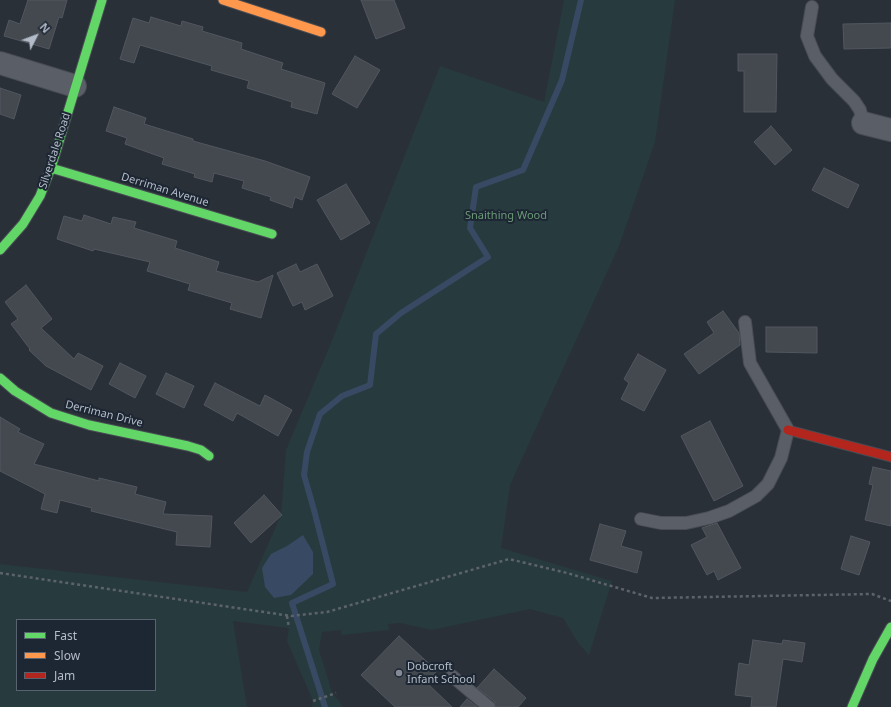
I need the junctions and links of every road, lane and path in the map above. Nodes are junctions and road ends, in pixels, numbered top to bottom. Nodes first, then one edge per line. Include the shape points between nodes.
1 (102, 0) edge
2 (223, 0) edge
3 (812, 7) dead end
4 (321, 32) dead end
5 (0, 63) edge
6 (75, 86) junction
7 (863, 123) joint
8 (891, 130) edge
9 (51, 168) junction
10 (272, 234) dead end
11 (0, 250) edge
12 (745, 322) dead end
13 (0, 378) edge
14 (788, 430) junction
15 (209, 456) dead end
16 (891, 457) edge
17 (641, 519) dead end
18 (0, 573) edge
19 (891, 601) edge
20 (287, 616) junction
21 (891, 627) edge
22 (289, 628) dead end
23 (452, 676) dead end
24 (336, 692) dead end
25 (313, 701) dead end
26 (489, 707) edge
27 (852, 707) edge

1 - 6 street, Silverdale Road
2 - 4 street
3 - 7 lane via 807,36 815,56 832,79 854,101 860,110
5 - 6 street
6 - 9 street, Silverdale Road
7 - 8 street
9 - 10 street, Derriman Avenue
9 - 11 street, Silverdale Road via 27,219
12 - 14 lane via 750,363
13 - 15 street, Derriman Drive via 51,412 89,424 188,446
14 - 16 street
14 - 17 lane via 781,458 768,484 756,496 729,511 686,523 661,523
18 - 20 path
19 - 20 path via 872,594 652,598 509,559 327,612
20 - 22 path
21 - 27 street via 873,659
23 - 26 lane
24 - 25 path

